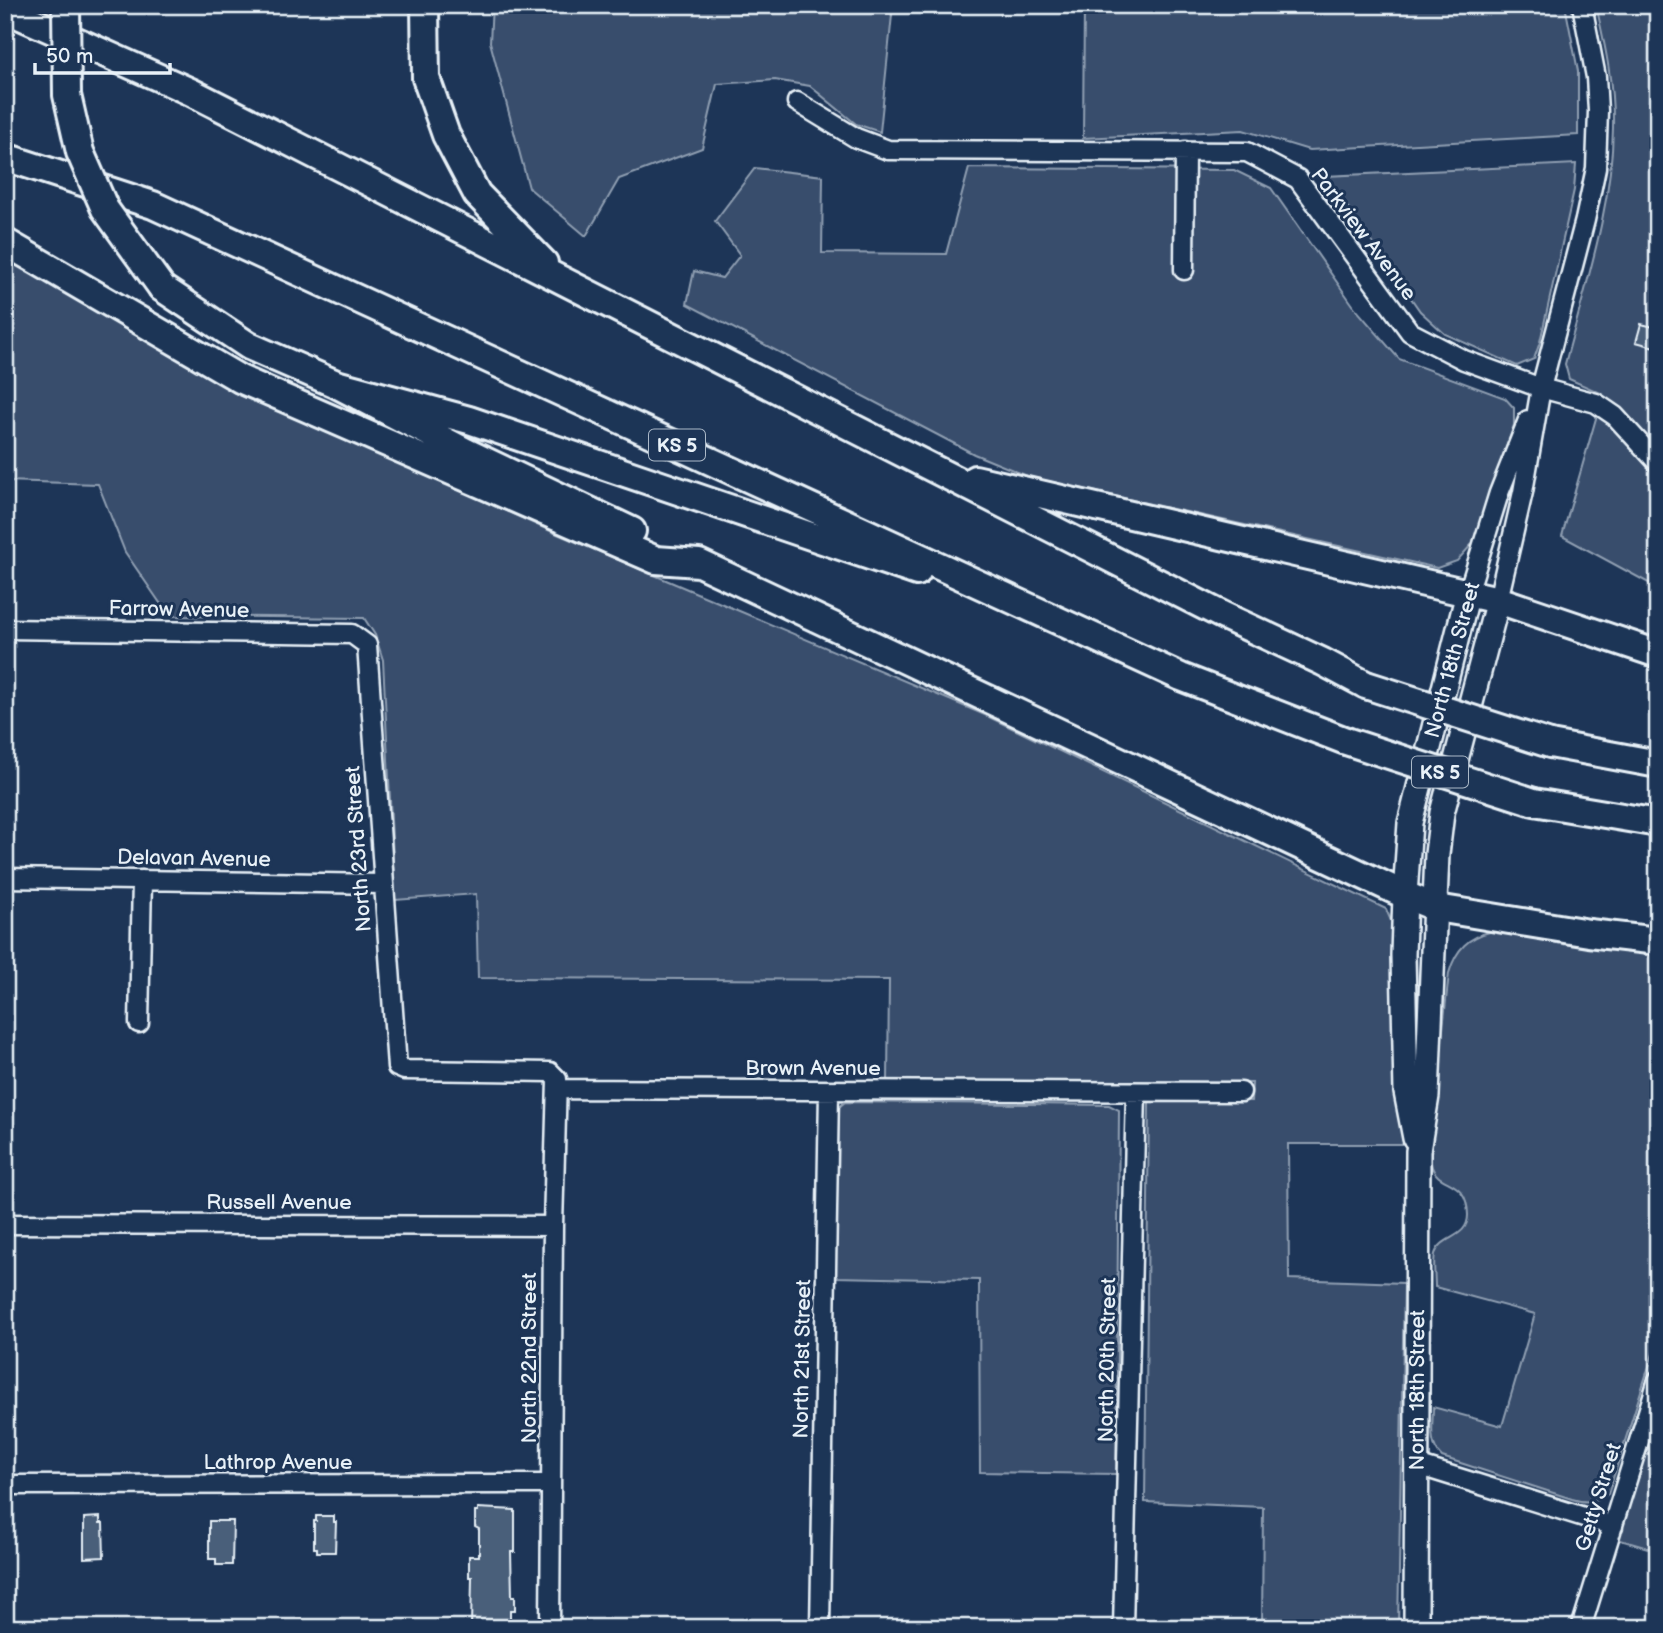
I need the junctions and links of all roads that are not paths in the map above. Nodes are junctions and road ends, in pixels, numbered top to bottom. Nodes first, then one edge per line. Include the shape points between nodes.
1 (65, 5) edge
2 (425, 5) edge
3 (1582, 5) edge
4 (5, 9) edge
5 (797, 102) dead end
6 (1185, 151) junction
7 (5, 158) edge
8 (5, 242) edge
9 (1184, 270) dead end
10 (560, 279) junction
11 (336, 384) junction
12 (1542, 388) junction
13 (1658, 463) edge
14 (937, 471) junction
15 (699, 563) junction
16 (1468, 593) junction
17 (1498, 600) junction
18 (1051, 617) junction
19 (5, 629) edge
20 (352, 634) joint
21 (1658, 654) edge
22 (1658, 764) edge
23 (1658, 823) edge
24 (5, 878) edge
25 (142, 880) junction
26 (382, 884) junction
27 (1405, 895) junction
28 (1437, 908) junction
29 (1658, 941) edge
30 (139, 1023) dead end
31 (558, 1089) junction
32 (829, 1091) junction
33 (1136, 1092) junction
34 (1241, 1092) dead end
35 (1418, 1151) junction
36 (5, 1224) edge
37 (553, 1226) junction
38 (1658, 1380) edge
39 (1418, 1465) junction
40 (551, 1484) junction
41 (5, 1485) edge
42 (1613, 1525) junction
43 (550, 1628) edge
44 (820, 1628) edge
45 (1124, 1628) edge
46 (1416, 1628) edge
47 (1581, 1628) edge

1 - 11 highway, bridge via 67,95 80,152 105,209 162,288 249,346
2 - 10 highway via 426,78 446,135 477,194
3 - 12 street, North 18th Street via 1596,77 1596,168
4 - 10 highway via 191,92
5 - 6 street, Parkview Avenue via 856,138 888,150
6 - 9 street
6 - 12 street, Parkview Avenue via 1247,152 1298,178 1410,332 1464,360
7 - 18 highway, KS 5 via 153,205
8 - 15 highway via 240,379 656,560
10 - 14 highway
11 - 15 highway
11 - 18 highway via 469,420
12 - 13 street, Parkview Avenue via 1596,403 1615,416
12 - 16 street, North 18th Street via 1499,493
12 - 17 street, North 18th Street
14 - 16 highway
14 - 22 highway, bridge via 1366,685 1550,744
15 - 27 highway
16 - 17 highway
16 - 27 main road, North 18th Street via 1410,823
17 - 21 highway
17 - 28 main road, North 18th Street via 1442,813
18 - 23 highway, KS 5, bridge via 1181,677 1346,741 1534,802
19 - 20 street, Farrow Avenue
20 - 26 street, North 23rd Street via 367,645
24 - 25 street, Delavan Avenue
25 - 26 street, Delavan Avenue
25 - 30 street
26 - 31 street, North 23rd Street via 397,1067 550,1072 558,1079
27 - 28 highway
27 - 35 main road, North 18th Street via 1406,1092
28 - 29 highway
28 - 35 main road, North 18th Street via 1427,1096
31 - 32 street, Brown Avenue
31 - 37 street, North 22nd Street
32 - 33 street, Brown Avenue
32 - 44 street, North 21st Street
33 - 34 street, Brown Avenue
33 - 45 street, North 20th Street
35 - 39 main road, North 18th Street
36 - 37 street, Russell Avenue
37 - 40 street, North 22nd Street
38 - 42 street, Getty Street
39 - 42 street
39 - 46 main road, North 18th Street
40 - 41 street, Lathrop Avenue
40 - 43 street, North 22nd Street
42 - 47 street, Getty Street

